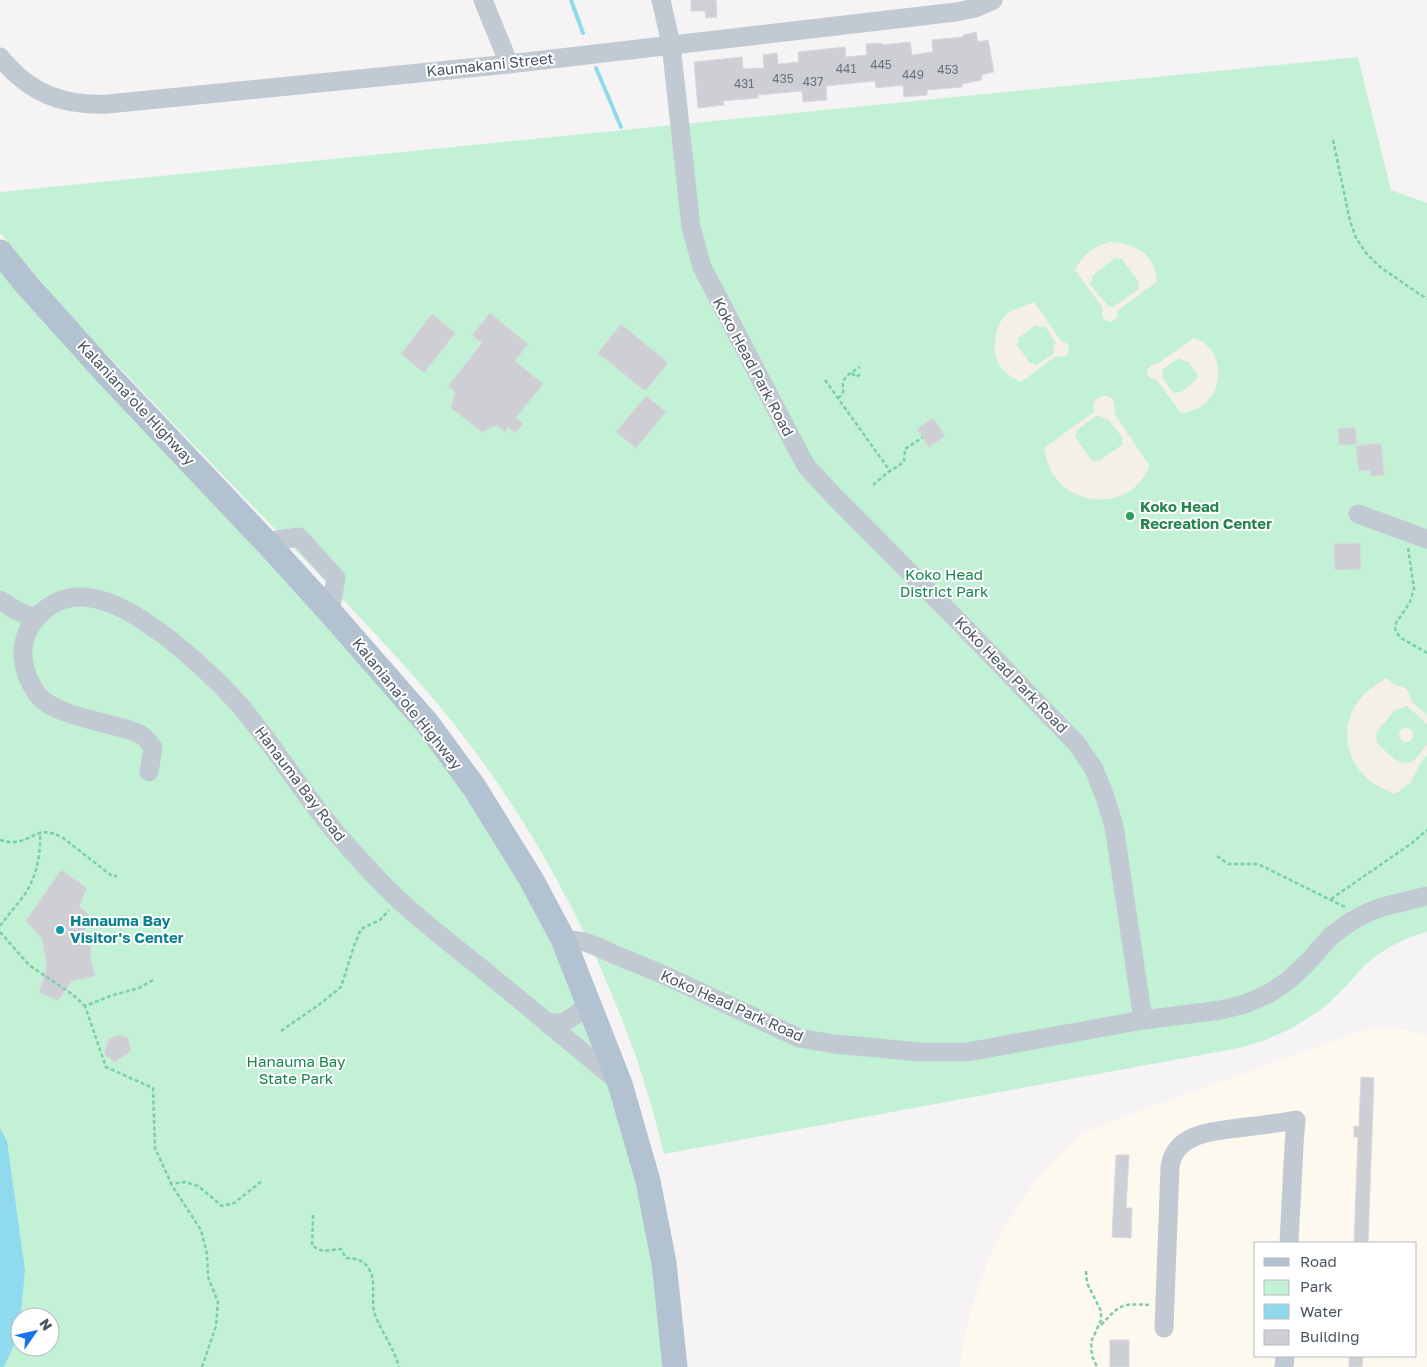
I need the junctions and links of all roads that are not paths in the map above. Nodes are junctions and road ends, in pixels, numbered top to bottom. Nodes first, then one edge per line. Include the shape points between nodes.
1 (482, 0) edge
2 (661, 0) edge
3 (993, 0) edge
4 (671, 44) junction
5 (0, 57) edge
6 (509, 64) junction
7 (0, 252) edge
8 (1358, 514) dead end
9 (1427, 540) edge
10 (0, 600) edge
11 (36, 618) junction
12 (149, 772) dead end
13 (1427, 896) edge
14 (563, 940) junction
15 (589, 1002) junction
16 (1143, 1020) junction
17 (547, 1023) junction
18 (620, 1084) junction
19 (1290, 1242) edge
20 (1164, 1328) dead end
21 (675, 1367) edge

1 - 6 street
2 - 4 street, Koko Head Park Road
3 - 4 street, Kaumakani Street via 956,12
4 - 6 street, Kaumakani Street
4 - 16 street, Koko Head Park Road via 691,227 702,267 807,467 1072,738 1094,769 1114,826
5 - 6 street, Kaumakani Street via 23,81 38,91 72,103 90,105
7 - 14 main road, Kalaniana’ole Highway via 107,374 330,612 427,723 474,787
8 - 9 street
10 - 11 street
11 - 12 street, Hanauma Bay Road via 27,635 23,656 28,678 39,697 49,705 72,714 143,736 153,748
11 - 17 street, Hanauma Bay Road via 58,601 72,598 82,597 115,605 192,657 239,704 343,841 399,900
13 - 16 street, Koko Head Park Road via 1382,907 1340,928 1289,980 1262,997 1227,1009
14 - 15 main road, Kalaniana’ole Highway
14 - 16 street, Koko Head Park Road via 598,947 805,1040 920,1052 967,1052
15 - 17 street via 564,1023
15 - 18 main road, Kalaniana’ole Highway
17 - 18 street, Hanauma Bay Road
18 - 21 main road, Kalaniana’ole Highway via 648,1181 664,1263
19 - 20 street via 1296,1120 1208,1132 1192,1138 1179,1148 1170,1162

